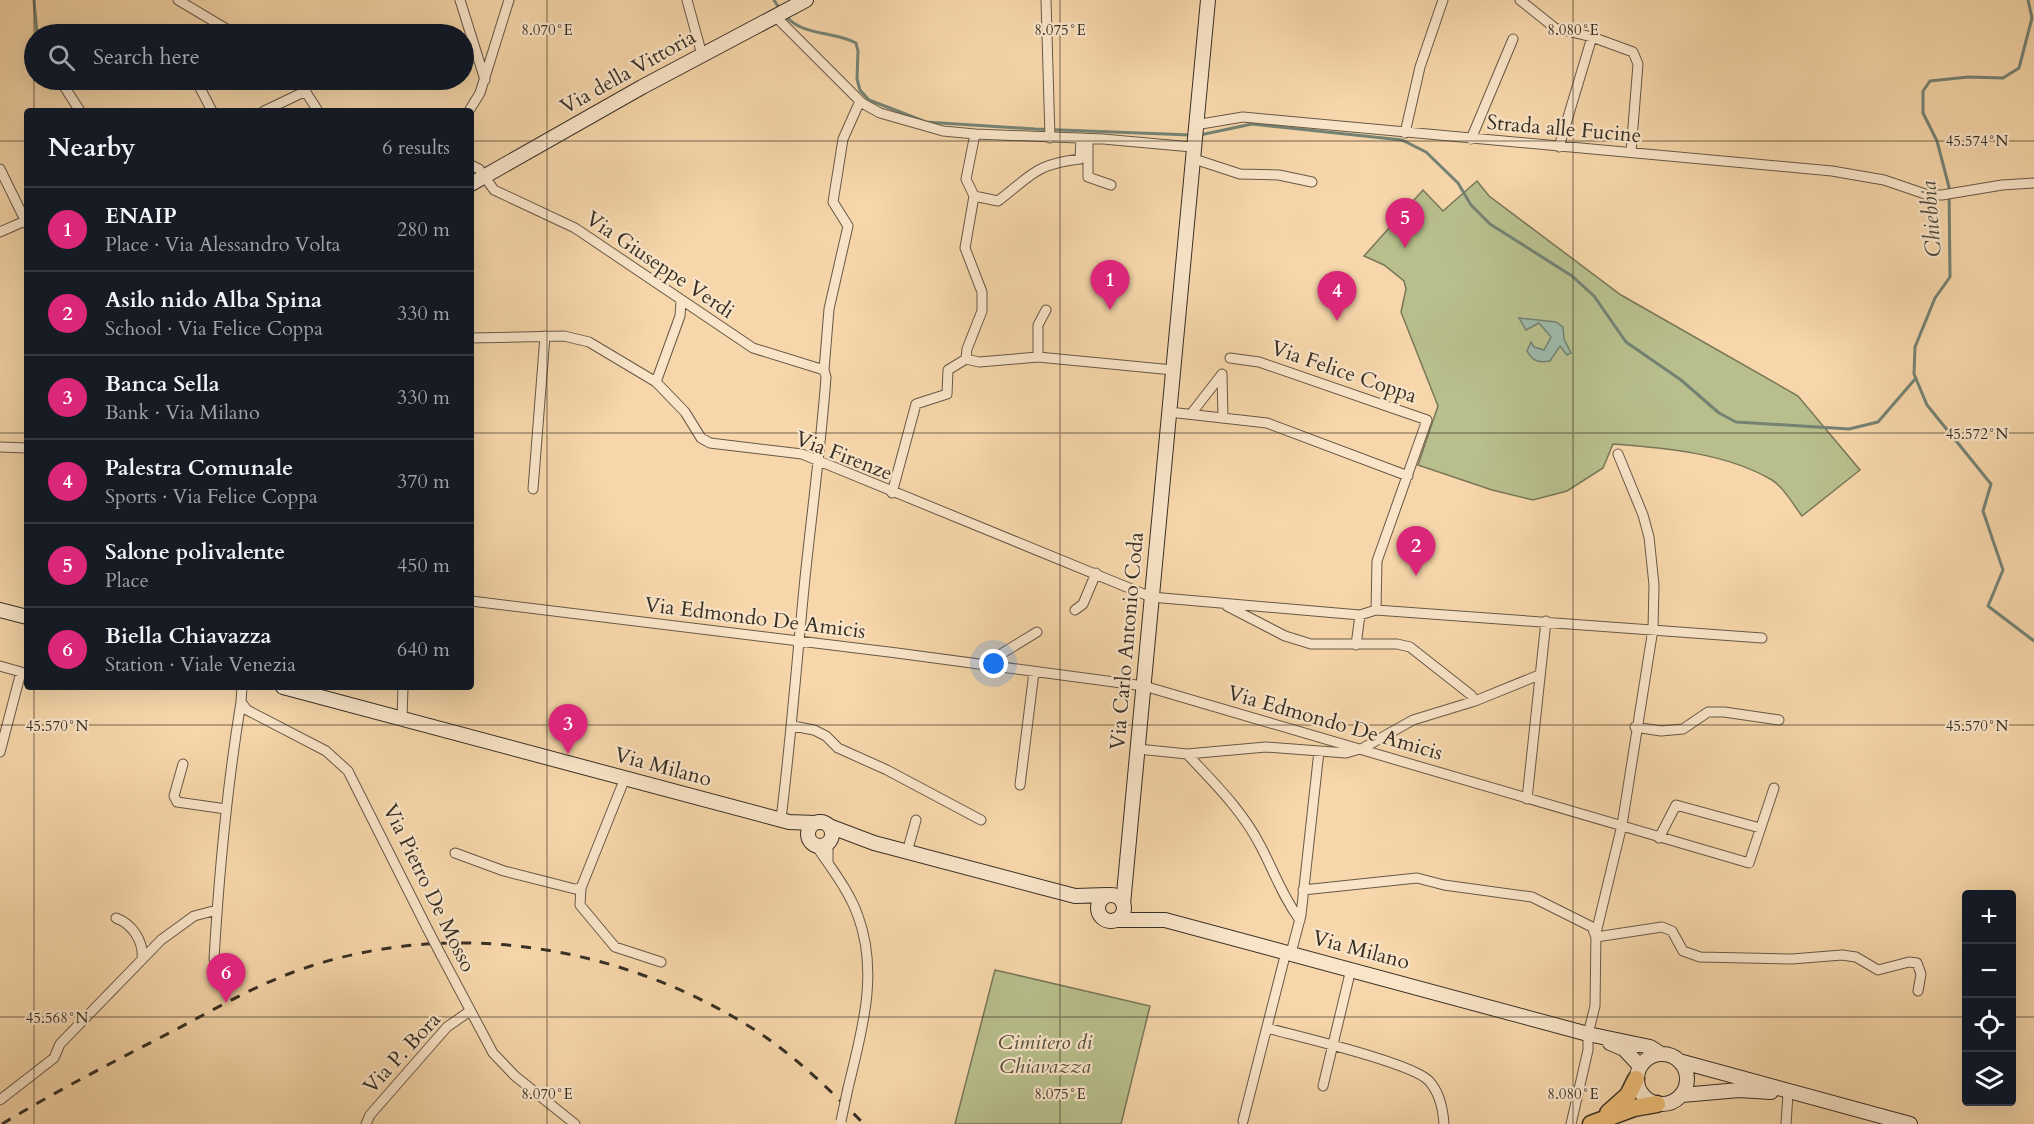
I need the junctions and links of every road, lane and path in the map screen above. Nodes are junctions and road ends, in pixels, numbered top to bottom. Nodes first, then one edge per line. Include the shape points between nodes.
1 (178, 0) edge
2 (460, 0) edge
3 (509, 0) edge
4 (687, 0) edge
5 (806, 0) edge
6 (1046, 0) edge
7 (1208, 0) edge
8 (1443, 0) edge
9 (1520, 0) edge
10 (782, 13) junction
11 (218, 24) edge
12 (468, 24) edge
13 (1592, 37) junction
14 (1513, 39) dead end
15 (474, 45) edge
16 (702, 55) junction
17 (485, 80) junction
18 (66, 90) edge
19 (201, 90) edge
20 (306, 91) joint
21 (860, 101) junction
22 (78, 108) edge
23 (210, 108) edge
24 (270, 108) edge
25 (316, 108) edge
26 (471, 108) edge
27 (1195, 125) junction
28 (1406, 133) junction
29 (975, 135) junction
30 (1050, 138) junction
31 (1085, 139) junction
32 (1471, 139) junction
33 (1559, 147) junction
34 (1630, 152) junction
35 (1192, 153) junction
36 (474, 168) edge
37 (0, 170) edge
38 (484, 176) junction
39 (474, 182) edge
40 (1312, 182) dead end
41 (2034, 183) edge
42 (1112, 185) dead end
43 (974, 196) junction
44 (24, 219) edge
45 (24, 224) edge
46 (0, 232) edge
47 (681, 300) junction
48 (1046, 310) dead end
49 (545, 336) junction
50 (474, 338) edge
51 (1038, 357) junction
52 (1230, 358) dead end
53 (966, 359) junction
54 (824, 370) junction
55 (1173, 370) junction
56 (656, 382) junction
57 (1169, 412) junction
58 (1191, 414) junction
59 (1223, 418) junction
60 (0, 447) edge
61 (24, 448) edge
62 (1618, 454) dead end
63 (820, 462) junction
64 (1408, 476) junction
65 (533, 489) dead end
66 (892, 493) junction
67 (1096, 573) junction
68 (1152, 597) junction
69 (474, 601) edge
70 (1222, 603) junction
71 (0, 610) edge
72 (1075, 610) dead end
73 (1376, 610) junction
74 (1360, 615) junction
75 (24, 616) edge
76 (1546, 621) junction
77 (1653, 629) junction
78 (1037, 632) dead end
79 (1762, 638) dead end
80 (800, 642) junction
81 (1356, 645) junction
82 (983, 665) junction
83 (0, 666) edge
84 (1034, 672) junction
85 (1539, 675) junction
86 (1144, 686) junction
87 (242, 690) edge
88 (298, 690) edge
89 (403, 690) edge
90 (1475, 701) junction
91 (241, 702) junction
92 (0, 710) edge
93 (10, 713) junction
94 (402, 719) junction
95 (1779, 720) dead end
96 (793, 726) junction
97 (1635, 727) junction
98 (1363, 748) junction
99 (1138, 749) junction
100 (1319, 751) junction
101 (0, 752) edge
102 (1186, 754) junction
103 (183, 764) dead end
104 (624, 778) junction
105 (1020, 785) dead end
106 (1774, 788) dead end
107 (1527, 799) junction
108 (226, 809) junction
109 (785, 820) junction
110 (916, 820) dead end
111 (981, 820) dead end
112 (1622, 825) junction
113 (1760, 828) junction
114 (821, 835) junction
115 (1659, 838) junction
116 (907, 852) junction
117 (454, 853) dead end
118 (1126, 873) junction
119 (580, 888) junction
120 (1304, 890) junction
121 (1109, 895) junction
122 (1079, 897) junction
123 (217, 910) junction
124 (1098, 911) junction
125 (1120, 911) junction
126 (116, 918) dead end
127 (1300, 920) junction
128 (1596, 937) junction
129 (1289, 952) junction
130 (142, 959) junction
131 (214, 959) dead end
132 (661, 962) dead end
133 (1351, 969) junction
134 (1918, 991) dead end
135 (470, 1011) junction
136 (1267, 1028) junction
137 (1591, 1035) junction
138 (1332, 1046) junction
139 (1661, 1054) junction
140 (1679, 1061) junction
141 (1638, 1073) junction
142 (1323, 1086) dead end
143 (1788, 1094) junction
144 (1682, 1095) junction
145 (1806, 1096) junction
146 (0, 1100) edge
147 (1657, 1104) junction
148 (1243, 1121) dead end
149 (840, 1122) edge
150 (1596, 1122) edge
151 (366, 1124) edge
152 (575, 1124) edge
153 (1444, 1124) edge
154 (1571, 1124) edge
155 (1786, 1124) edge
156 (1910, 1124) edge

1 - 11 street
2 - 12 street
3 - 17 street
4 - 16 street
5 - 10 main road, Via della Vittoria
6 - 30 street
7 - 27 main road, Via Carlo Antonio Coda
8 - 28 street via 1420,67
9 - 13 street via 1555,28
10 - 16 main road, Via della Vittoria
10 - 21 street
13 - 33 street
13 - 34 street via 1633,52 1636,57
14 - 32 street
15 - 17 street
16 - 38 main road, Via della Vittoria
17 - 26 street
18 - 22 street
19 - 23 street
20 - 24 street
20 - 25 street
21 - 29 street via 890,116 943,131
21 - 54 street via 843,140 833,201 848,226 829,309
27 - 28 street, Strada alle Fucine via 1243,117
27 - 35 main road, Via Carlo Antonio Coda
28 - 32 street, Strada alle Fucine
29 - 30 street
29 - 43 street via 966,179
30 - 31 street
31 - 35 street
31 - 42 street via 1088,177
31 - 43 street via 1080,159 1036,169 998,201
32 - 33 street, Strada alle Fucine
33 - 34 street, Strada alle Fucine
34 - 41 street, Strada alle Fucine via 1832,171 1884,180 1928,195
35 - 40 street via 1240,174 1279,175
35 - 55 main road, Via Carlo Antonio Coda
36 - 38 street, Via Giuseppe Verdi
37 - 44 street
38 - 39 main road, Via della Vittoria
38 - 47 street, Via Giuseppe Verdi via 494,190 575,228
43 - 53 street via 965,248 982,292 982,311
45 - 46 street
47 - 54 street, Via Giuseppe Verdi via 753,348
47 - 56 street via 680,316
48 - 51 street via 1038,325
49 - 50 street, Via Firenze
49 - 56 street, Via Firenze via 588,342
49 - 65 street
51 - 53 street via 979,362
51 - 55 street
52 - 64 street, Via Felice Coppa via 1259,362 1427,420
53 - 66 street via 948,370 947,394 916,405
54 - 63 street
55 - 57 main road, Via Carlo Antonio Coda
56 - 63 street, Via Firenze via 685,412 700,438 710,443 792,452
57 - 58 street
57 - 68 main road, Via Carlo Antonio Coda
58 - 59 street
58 - 59 street via 1222,374
59 - 64 street via 1267,423
60 - 61 street
62 - 77 street via 1649,537
63 - 66 street, Via Firenze
63 - 80 street
64 - 73 street, Via Felice Coppa via 1377,561
66 - 67 street, Via Firenze
67 - 68 street, Via Firenze
67 - 72 street via 1083,604
68 - 70 street
68 - 86 main road, Via Carlo Antonio Coda
69 - 80 street, Via Edmondo De Amicis
70 - 74 street
70 - 81 street via 1285,636 1311,644
71 - 75 main road
73 - 74 street
73 - 76 street
74 - 81 street
76 - 77 street
76 - 85 street
77 - 79 street
77 - 97 street
78 - 82 street
80 - 82 street, Via Edmondo De Amicis
80 - 96 street
81 - 90 street via 1410,647
82 - 84 street, Via Edmondo De Amicis
83 - 93 street via 21,672
84 - 86 street, Via Edmondo De Amicis
84 - 105 street
85 - 90 street
85 - 107 street
86 - 98 street, Via Edmondo De Amicis
86 - 99 main road, Via Carlo Antonio Coda
87 - 91 street
88 - 94 main road, Via Milano
89 - 94 street
90 - 98 street via 1413,720
91 - 108 street
91 - 135 street, Via Pietro De Mosso, bridge via 252,713 326,751 348,771
92 - 93 street
93 - 101 street
94 - 104 main road, Via Milano
95 - 97 street via 1708,712 1683,729
96 - 109 street
96 - 111 street via 814,730 838,748
97 - 112 street
98 - 100 street via 1346,753
98 - 107 street, Via Edmondo De Amicis
99 - 102 street
99 - 118 main road, Via Carlo Antonio Coda
100 - 102 street via 1266,747
100 - 120 street
102 - 127 street via 1241,816
103 - 108 street via 174,796 177,802
104 - 109 main road, Via Milano
104 - 119 street
106 - 113 street
107 - 112 street, Via Edmondo De Amicis
108 - 123 street
109 - 114 main road, Via Milano
110 - 116 street
112 - 115 street, Via Edmondo De Amicis
112 - 128 street
113 - 115 street via 1676,805
113 - 115 street, Via Edmondo De Amicis via 1749,863
114 - 116 main road, Via Milano
114 - 149 street, bridge via 828,864 858,916 868,976 866,1008
116 - 122 main road, Via Milano
117 - 119 street via 504,871
118 - 121 main road, Via Carlo Antonio Coda via 1119,888
118 - 125 main road, Via Carlo Antonio Coda
119 - 132 street via 580,905 615,947
120 - 127 street
120 - 128 street via 1405,877 1532,897 1592,927
121 - 122 main road, Via Milano
121 - 124 main road via 1100,901
121 - 125 main road via 1120,899
122 - 124 main road, Via Milano
123 - 130 street via 194,916
123 - 131 street
124 - 125 main road, Via Milano via 1103,918
125 - 129 main road, Via Milano
126 - 130 street via 133,928 143,950
127 - 129 street
128 - 134 street via 1662,927 1672,931 1683,951 1700,957 1792,959 1842,955 1856,957 1878,970 1917,963 1921,968
128 - 137 street
129 - 133 main road, Via Milano
129 - 136 street
130 - 146 street via 60,1044 54,1058
133 - 137 main road, Via Milano
133 - 138 street
135 - 151 street, Via P. Bora via 447,1027
135 - 152 street, Via Pietro De Mosso via 503,1065
136 - 138 street
136 - 148 street
137 - 139 main road, Via Milano via 1650,1047
137 - 141 main road, Via Milano via 1624,1049
137 - 154 street
138 - 142 street
138 - 153 street via 1403,1066 1428,1080 1442,1105
139 - 140 main road
139 - 141 main road via 1649,1057
140 - 144 main road via 1687,1074
140 - 145 main road
141 - 147 main road via 1642,1096
141 - 150 highway via 1628,1095
143 - 144 main road via 1739,1090
143 - 145 main road
143 - 155 street
144 - 147 main road via 1671,1103
145 - 156 main road
147 - 150 highway via 1634,1107

